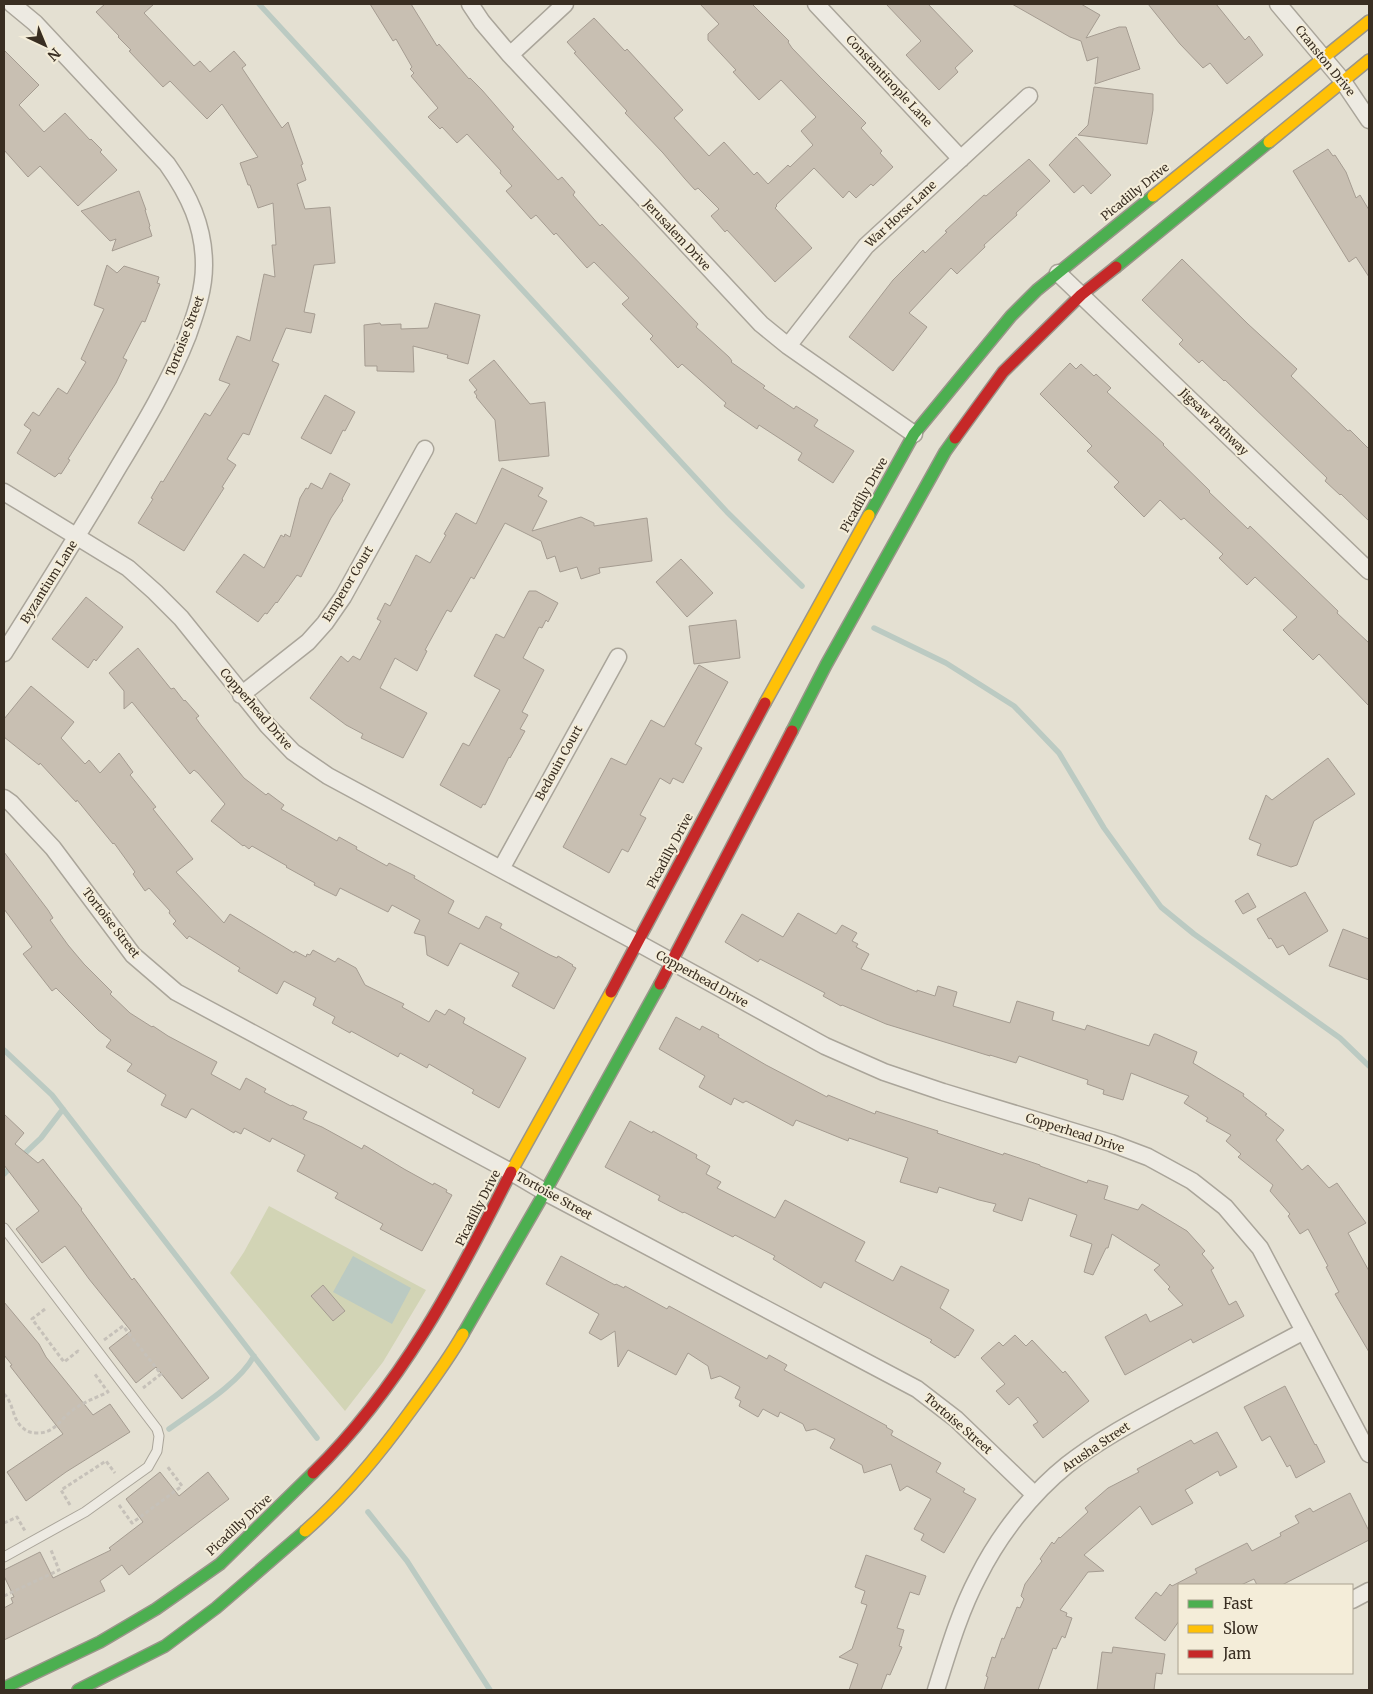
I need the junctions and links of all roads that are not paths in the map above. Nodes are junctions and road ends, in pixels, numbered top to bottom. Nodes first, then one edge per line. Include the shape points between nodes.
1 (12, 4) edge
2 (470, 4) edge
3 (565, 4) edge
4 (816, 4) edge
5 (1278, 4) edge
6 (1369, 20) edge
7 (510, 55) junction
8 (1323, 57) junction
9 (1369, 60) edge
10 (1342, 80) junction
11 (1029, 96) dead end
12 (1369, 120) edge
13 (961, 159) junction
14 (1058, 273) junction
15 (1081, 295) junction
16 (788, 346) junction
17 (914, 434) junction
18 (425, 449) dead end
19 (4, 492) edge
20 (77, 537) junction
21 (1369, 571) edge
22 (4, 653) edge
23 (618, 657) dead end
24 (241, 694) junction
25 (4, 798) edge
26 (501, 869) junction
27 (638, 943) junction
28 (672, 963) junction
29 (511, 1172) junction
30 (545, 1192) junction
31 (4, 1228) edge
32 (1304, 1331) junction
33 (1369, 1454) edge
34 (1035, 1495) junction
35 (4, 1557) edge
36 (1369, 1591) edge
37 (1353, 1599) edge
38 (4, 1688) edge
39 (78, 1690) edge
40 (936, 1690) edge

1 - 20 street, Tortoise Street via 35,23 167,164 184,187 202,240 202,291 183,347 157,402
2 - 7 street, Jerusalem Drive
3 - 7 street
4 - 13 street, Constantinople Lane
5 - 8 street, Cranston Drive
6 - 8 street, Picadilly Drive
7 - 16 street, Jerusalem Drive via 744,308
8 - 10 street, Cranston Drive
8 - 14 street, Picadilly Drive
9 - 10 street
10 - 12 street, Cranston Drive
10 - 15 street
11 - 13 street, War Horse Lane
13 - 16 street, War Horse Lane via 866,246
14 - 15 street, Jigsaw Pathway
14 - 17 street, Picadilly Drive via 1011,316
15 - 21 street, Jigsaw Pathway
15 - 28 street via 1003,372 945,452 826,665
16 - 17 street, Jerusalem Drive
17 - 27 street, Picadilly Drive via 726,774
18 - 24 street, Emperor Court via 343,597 325,623 308,642
19 - 20 street, Copperhead Drive
20 - 22 street, Byzantium Lane
20 - 24 street, Copperhead Drive via 128,568 155,592 181,618
23 - 26 street, Bedouin Court
24 - 26 street, Copperhead Drive via 293,752 328,776
25 - 29 street, Tortoise Street via 53,848 133,955 176,992
26 - 27 street, Copperhead Drive
27 - 28 street, Copperhead Drive
27 - 29 street, Picadilly Drive
28 - 30 street
28 - 32 street, Copperhead Drive via 825,1046 884,1072 1111,1143 1148,1157 1192,1181 1225,1207 1260,1248
29 - 30 street, Tortoise Street
29 - 38 street, Picadilly Drive via 468,1256 391,1388 334,1452 220,1564 156,1609 100,1642
30 - 34 street, Tortoise Street via 917,1389 956,1419
30 - 39 street via 445,1365 412,1403 379,1454 333,1506 246,1583 165,1646
31 - 35 lane via 157,1429 159,1436 158,1451 148,1467 85,1512
32 - 33 street, Copperhead Drive
32 - 34 street, Arusha Street via 1119,1430 1067,1465
34 - 40 street, Arusha Street via 1004,1534 978,1576 960,1616
36 - 37 street

